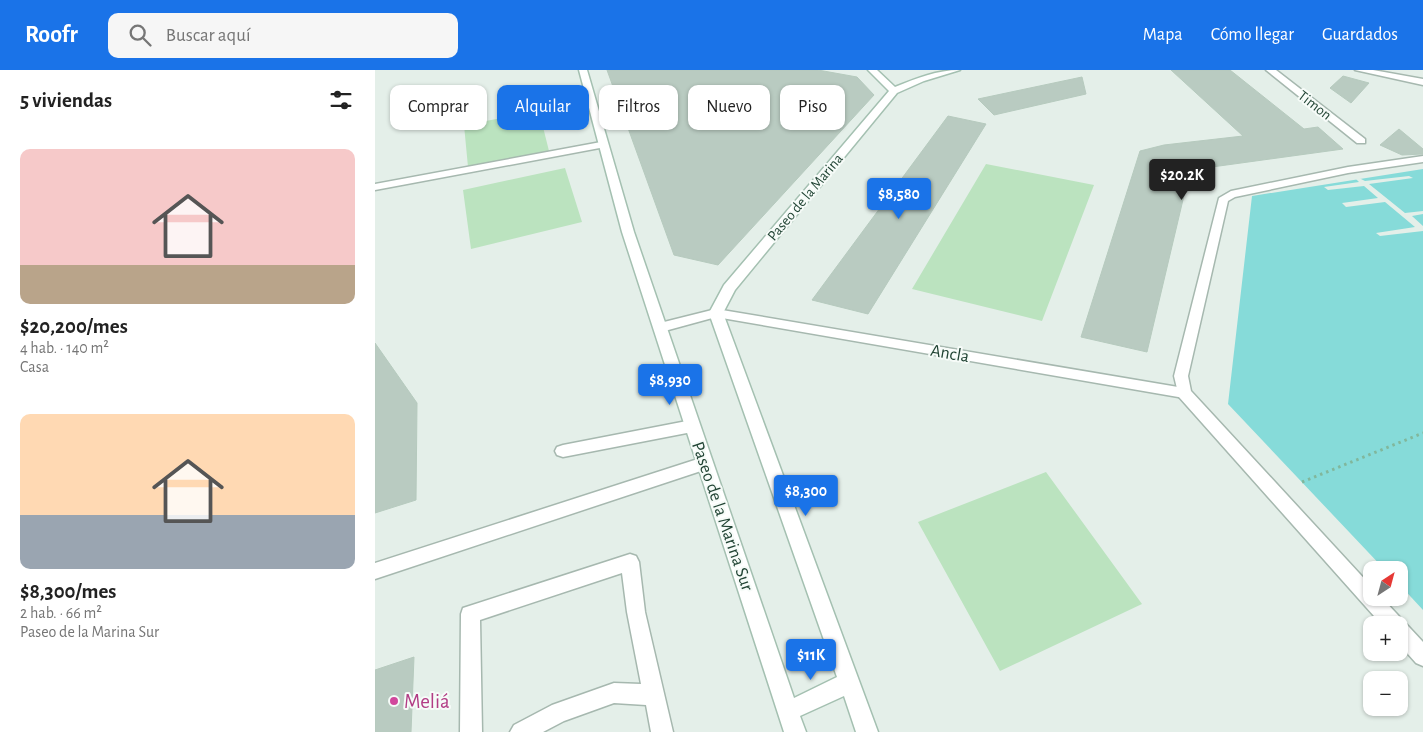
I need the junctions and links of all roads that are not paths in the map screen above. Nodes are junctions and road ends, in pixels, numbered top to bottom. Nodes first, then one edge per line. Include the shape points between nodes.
1 (583, 70) edge
2 (872, 70) edge
3 (956, 70) edge
4 (1270, 70) edge
5 (1359, 70) edge
6 (909, 71) edge
7 (921, 79) junction
8 (1423, 82) edge
9 (894, 90) junction
10 (1361, 141) dead end
11 (601, 145) junction
12 (1423, 159) edge
13 (375, 187) edge
14 (716, 313) junction
15 (661, 327) junction
16 (1184, 393) junction
17 (692, 426) junction
18 (563, 451) dead end
19 (704, 462) junction
20 (375, 572) edge
21 (1387, 616) edge
22 (1408, 640) edge
23 (1423, 656) edge
24 (848, 684) junction
25 (655, 695) junction
26 (788, 711) junction
27 (471, 732) edge
28 (521, 732) edge
29 (662, 732) edge
30 (795, 732) edge
31 (867, 732) edge

1 - 11 street, Paseo de la Marina Sur
2 - 9 street
3 - 7 street, Paseo de la Marina
4 - 10 street, Timon
5 - 8 street
6 - 7 street
7 - 9 street, Paseo de la Marina
9 - 14 street, Paseo de la Marina via 729,288
11 - 13 street
11 - 15 street, Paseo de la Marina Sur via 641,275
12 - 16 street via 1239,192 1223,200 1181,376
14 - 15 street
14 - 16 street, Ancla
14 - 24 street
15 - 17 street, Paseo de la Marina Sur
16 - 21 street
17 - 18 street
17 - 19 street, Paseo de la Marina Sur
19 - 20 street
19 - 26 street, Paseo de la Marina Sur
22 - 23 street
24 - 26 street
24 - 31 street
25 - 27 street via 636,612 629,562 470,614
25 - 28 street via 614,693 559,712
25 - 29 street
26 - 30 street, Paseo de la Marina Sur

